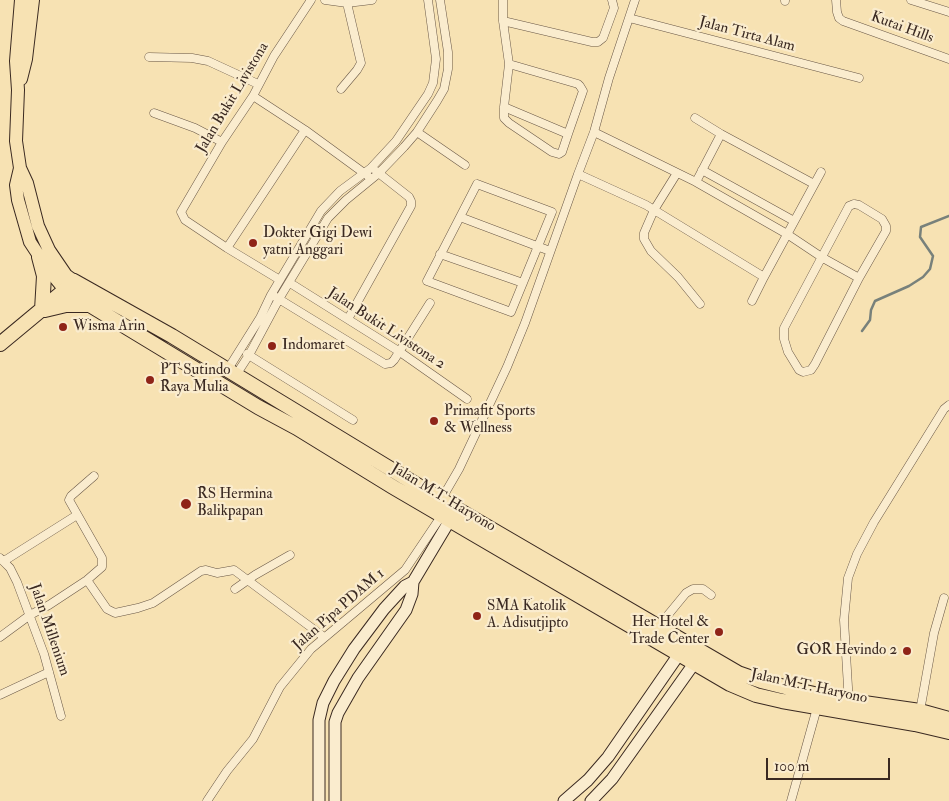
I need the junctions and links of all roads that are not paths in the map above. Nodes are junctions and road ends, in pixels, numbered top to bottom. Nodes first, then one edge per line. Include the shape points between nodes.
1 (21, 0) edge
2 (33, 0) edge
3 (312, 0) edge
4 (325, 0) edge
5 (372, 0) edge
6 (428, 0) edge
7 (440, 0) edge
8 (503, 0) edge
9 (612, 0) edge
10 (635, 0) edge
11 (836, 0) edge
12 (911, 0) edge
13 (347, 3) junction
14 (949, 12) edge
15 (629, 18) junction
16 (503, 21) junction
17 (949, 48) edge
18 (149, 57) dead end
19 (947, 58) edge
20 (509, 64) junction
21 (859, 78) dead end
22 (434, 83) junction
23 (258, 84) junction
24 (341, 89) dead end
25 (444, 89) junction
26 (18, 90) junction
27 (253, 96) junction
28 (504, 107) junction
29 (154, 113) dead end
30 (695, 118) dead end
31 (305, 130) junction
32 (417, 132) junction
33 (594, 132) junction
34 (568, 134) junction
35 (721, 134) junction
36 (222, 142) junction
37 (465, 165) dead end
38 (20, 168) junction
39 (368, 170) junction
40 (702, 170) junction
41 (821, 172) dead end
42 (379, 173) junction
43 (677, 173) junction
44 (578, 174) junction
45 (372, 179) junction
46 (696, 182) junction
47 (814, 184) junction
48 (654, 210) junction
49 (181, 212) joint
50 (460, 217) junction
51 (794, 222) junction
52 (787, 234) junction
53 (537, 246) junction
54 (227, 248) junction
55 (550, 251) junction
56 (440, 254) junction
57 (39, 257) junction
58 (823, 258) junction
59 (288, 269) junction
60 (296, 273) junction
61 (764, 277) junction
62 (859, 278) junction
63 (279, 283) junction
64 (522, 283) junction
65 (70, 286) junction
66 (288, 286) junction
67 (271, 295) junction
68 (278, 299) junction
69 (752, 302) dead end
70 (430, 303) dead end
71 (700, 304) dead end
72 (88, 305) junction
73 (42, 310) junction
74 (348, 319) junction
75 (0, 344) edge
76 (240, 350) junction
77 (400, 352) junction
78 (249, 355) junction
79 (232, 372) junction
80 (466, 399) dead end
81 (949, 405) edge
82 (353, 420) dead end
83 (94, 476) dead end
84 (441, 500) junction
85 (77, 515) junction
86 (446, 518) junction
87 (290, 554) dead end
88 (2, 560) edge
89 (87, 580) junction
90 (248, 580) junction
91 (413, 582) junction
92 (235, 589) dead end
93 (711, 595) dead end
94 (944, 598) dead end
95 (30, 615) junction
96 (658, 628) junction
97 (0, 637) edge
98 (324, 637) junction
99 (683, 649) junction
100 (698, 658) junction
101 (49, 672) junction
102 (654, 693) junction
103 (0, 694) edge
104 (667, 701) junction
105 (849, 707) junction
106 (817, 708) junction
107 (920, 710) junction
108 (62, 716) dead end
109 (949, 719) edge
110 (319, 720) junction
111 (335, 722) junction
112 (949, 732) edge
113 (608, 757) junction
114 (623, 765) junction
115 (207, 801) edge
116 (319, 801) edge
117 (335, 801) edge
118 (564, 801) edge
119 (591, 801) edge
120 (790, 801) edge

1 - 26 main road, Jalan M.T. Haryono via 16,61
2 - 26 main road, Jalan M.T. Haryono via 26,59
3 - 23 street, Jalan Bukit Livistona
4 - 13 street
5 - 13 street
6 - 22 street via 436,47
7 - 25 street via 448,61
8 - 16 street
9 - 16 street via 614,8 603,38 598,42
10 - 15 street
11 - 19 street, Kutai Hills via 839,18 843,21
12 - 14 street
13 - 24 street via 360,63
15 - 21 street, Jalan Tirta Alam
15 - 33 street
16 - 20 street
17 - 19 street, Kutai Hills
18 - 23 street via 208,61
20 - 28 street
20 - 34 street via 580,86 582,92
22 - 25 street
22 - 39 street via 406,129
23 - 27 street, Jalan Bukit Livistona
25 - 32 street
26 - 38 main road, Jalan M.T. Haryono via 16,142
27 - 31 street
27 - 36 street, Jalan Bukit Livistona
28 - 34 street
28 - 34 street via 504,118 509,123 552,152 562,152
29 - 36 street
30 - 35 street
31 - 39 street
31 - 54 street
32 - 37 street
32 - 42 street
33 - 43 street
33 - 44 street
35 - 40 street
35 - 47 street
36 - 49 street, Jalan Bukit Livistona
38 - 57 main road, Jalan M.T. Haryono via 16,185 18,200 30,242
38 - 65 main road, Jalan M.T. Haryono via 38,226
39 - 42 street
39 - 45 street
39 - 59 street via 321,210
40 - 46 street
40 - 51 street
41 - 47 street
42 - 45 street
42 - 74 street via 409,197 411,206
43 - 46 street
43 - 48 street
44 - 48 street
44 - 55 street
45 - 60 street via 328,218
46 - 52 street
47 - 51 street
48 - 61 street
48 - 71 street via 644,233 646,245
49 - 54 street, Jalan Bukit Livistona 2 via 185,220
50 - 53 street
50 - 53 street via 477,184 552,212
50 - 56 street
51 - 52 street
52 - 58 street
52 - 61 street
53 - 55 street
53 - 64 street
54 - 63 street, Jalan Bukit Livistona 2
55 - 84 street via 507,367
56 - 64 street
56 - 64 street via 427,281 511,312
57 - 65 main road, Jalan M.T. Haryono
57 - 73 highway via 44,276
58 - 62 street
58 - 62 street via 849,206 859,205 870,211 885,222 886,231
58 - 62 street via 784,328 786,345 799,370 807,372 815,364
59 - 60 street
59 - 63 street
60 - 66 street
61 - 69 street
63 - 66 street, Jalan Bukit Livistona 2
63 - 67 street
65 - 72 highway, Jalan M.T. Haryono
65 - 73 highway
65 - 79 highway, Jalan M.T. Haryono
66 - 68 street
66 - 74 street, Jalan Bukit Livistona 2
67 - 68 street
67 - 76 street
68 - 77 street via 382,363 391,363
68 - 78 street
70 - 77 street
72 - 73 highway
72 - 86 highway, Jalan M.T. Haryono
73 - 75 highway
74 - 77 street, Jalan Bukit Livistona 2
76 - 78 street
76 - 79 street
77 - 80 street, Jalan Bukit Livistona 2
78 - 79 street
78 - 82 street
79 - 84 highway, Jalan M.T. Haryono
81 - 105 street via 874,522 848,578 844,620
83 - 85 street via 70,498
84 - 96 highway, Jalan M.T. Haryono
85 - 88 street
85 - 89 street via 103,563 100,570
86 - 91 street
86 - 98 street, Jalan Pipa PDAM 1 via 405,570
86 - 99 highway, Jalan M.T. Haryono
87 - 90 street
88 - 95 street, Jalan Millenium via 14,574
89 - 90 street via 107,609 115,613 153,603 203,570 217,573 234,570
89 - 95 street
90 - 92 street
90 - 98 street
91 - 110 street via 396,594 354,649 330,688
91 - 111 street via 406,610 342,704
93 - 96 street via 703,589 686,593
94 - 107 street
95 - 97 street
95 - 101 street, Jalan Millenium
96 - 99 highway, Jalan M.T. Haryono
98 - 115 street, Jalan Pipa PDAM 1 via 280,687 253,739
99 - 100 highway, Jalan M.T. Haryono
99 - 102 street
100 - 104 street
100 - 105 highway, Jalan M.T. Haryono
100 - 106 highway, Jalan M.T. Haryono via 730,684 756,694
101 - 103 street
101 - 108 street, Jalan Millenium
102 - 104 street
102 - 113 street
104 - 114 street
105 - 106 highway, Jalan M.T. Haryono
105 - 107 highway, Jalan M.T. Haryono
105 - 112 highway, Jalan M.T. Haryono
106 - 120 street
107 - 109 highway, Jalan M.T. Haryono
110 - 111 street
110 - 116 street
111 - 117 street
113 - 114 street
113 - 118 street
114 - 119 street

